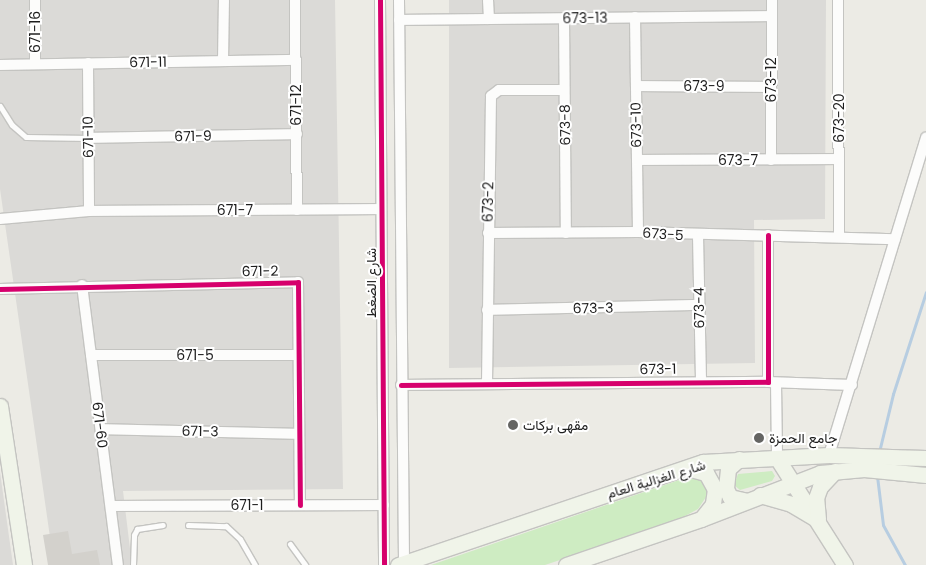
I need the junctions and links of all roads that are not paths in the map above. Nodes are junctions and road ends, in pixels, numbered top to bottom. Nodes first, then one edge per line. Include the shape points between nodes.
1 (35, 0) edge
2 (224, 0) edge
3 (295, 0) edge
4 (380, 0) edge
5 (399, 0) edge
6 (488, 0) edge
7 (772, 0) edge
8 (838, 0) edge
9 (772, 16) junction
10 (635, 17) junction
11 (564, 18) junction
12 (488, 19) junction
13 (399, 20) junction
14 (296, 60) junction
15 (223, 61) junction
16 (88, 63) junction
17 (35, 64) junction
18 (0, 65) edge
19 (636, 86) junction
20 (771, 87) junction
21 (564, 90) junction
22 (0, 106) edge
23 (296, 134) junction
24 (88, 138) junction
25 (926, 138) edge
26 (839, 159) junction
27 (637, 160) junction
28 (771, 160) junction
29 (381, 209) junction
30 (297, 210) junction
31 (89, 212) junction
32 (0, 219) edge
33 (566, 232) junction
34 (638, 232) junction
35 (488, 233) junction
36 (768, 235) junction
37 (698, 236) junction
38 (839, 236) junction
39 (895, 239) junction
40 (82, 285) junction
41 (0, 289) edge
42 (698, 306) junction
43 (488, 310) junction
44 (382, 312) junction
45 (401, 312) junction
46 (91, 355) junction
47 (298, 355) junction
48 (701, 380) junction
49 (772, 382) junction
50 (487, 383) junction
51 (401, 384) junction
52 (852, 385) junction
53 (0, 406) edge
54 (101, 429) junction
55 (299, 434) junction
56 (829, 455) junction
57 (777, 458) junction
58 (926, 458) edge
59 (739, 459) junction
60 (683, 468) junction
61 (835, 471) junction
62 (926, 475) edge
63 (792, 483) junction
64 (753, 498) junction
65 (300, 505) junction
66 (384, 505) junction
67 (111, 506) junction
68 (702, 519) junction
69 (818, 521) junction
70 (164, 525) dead end
71 (188, 525) dead end
72 (290, 544) dead end
73 (401, 564) edge
74 (24, 565) edge
75 (118, 565) edge
76 (132, 565) edge
77 (256, 565) edge
78 (305, 565) edge
79 (384, 565) edge
80 (566, 565) edge
81 (844, 565) edge

1 - 17 street, 671-16
2 - 15 street
3 - 14 street, 671-12
4 - 29 street, شارع الضغط
5 - 13 street
6 - 12 street
7 - 9 street, 673-12
8 - 26 street, 673-20
9 - 10 street, 673-13
9 - 20 street, 673-12
10 - 11 street, 673-13
10 - 19 street, 673-10
11 - 12 street, 673-13
11 - 21 street, 673-8
12 - 13 street, 673-13
13 - 45 street
14 - 15 street, 671-11
14 - 23 street, 671-12
15 - 16 street, 671-11
16 - 17 street, 671-11
16 - 24 street, 671-10
17 - 18 street, 671-11
19 - 20 street, 673-9
19 - 27 street, 673-10
20 - 28 street, 673-12
21 - 33 street, 673-8
21 - 35 street, 673-2 via 499,90 491,96
22 - 24 lane via 12,125 26,137
23 - 24 street, 671-9
23 - 30 street, 671-12
24 - 31 street, 671-10
25 - 39 street
26 - 28 street, 673-7
26 - 38 street, 673-20
27 - 28 street, 673-7
27 - 34 street, 673-10
29 - 30 street, 671-7
29 - 44 street, شارع الضغط
30 - 31 street, 671-7
31 - 32 street, 671-7
33 - 34 street, 673-5
33 - 35 street, 673-5
34 - 37 street, 673-5
35 - 43 street, 673-2
36 - 37 street, 673-5
36 - 38 street, 673-5
36 - 49 street
37 - 42 street, 673-4
38 - 39 street, 673-5
39 - 52 street
40 - 41 street, 671-2
40 - 46 street, 671-60
40 - 47 street, 671-2 via 298,282
42 - 43 street, 673-3
42 - 48 street, 673-4
43 - 50 street, 673-2
44 - 45 street
44 - 66 street, شارع الضغط
45 - 51 street
46 - 47 street, 671-5
46 - 54 street, 671-60
47 - 55 street, 671-2
48 - 49 street, 673-1
48 - 50 street, 673-1
49 - 52 street, 673-1
49 - 57 street
50 - 51 street, 673-1
51 - 73 street
52 - 56 street
53 - 74 main road
54 - 55 street, 671-3
54 - 67 street, 671-60
55 - 65 street, 671-2
56 - 57 main road, شارع الغزالية العام
56 - 58 main road, شارع الغزالية العام
57 - 59 main road, شارع الغزالية العام
57 - 63 main road
59 - 60 main road, شارع الغزالية العام via 703,462
59 - 64 main road via 728,469 726,489 730,497
60 - 68 main road via 706,473 715,489 714,504
60 - 73 main road, شارع الغزالية العام
61 - 62 main road via 882,470
61 - 63 main road
61 - 69 main road via 823,483 816,498
63 - 64 main road
63 - 69 main road
64 - 68 main road
64 - 69 main road via 791,504
65 - 66 street, 671-1
65 - 67 street, 671-1
66 - 79 street, شارع الضغط
67 - 75 street, 671-60
68 - 80 main road
69 - 81 main road
70 - 76 lane via 137,529
71 - 77 lane via 226,526 240,539
72 - 78 lane

